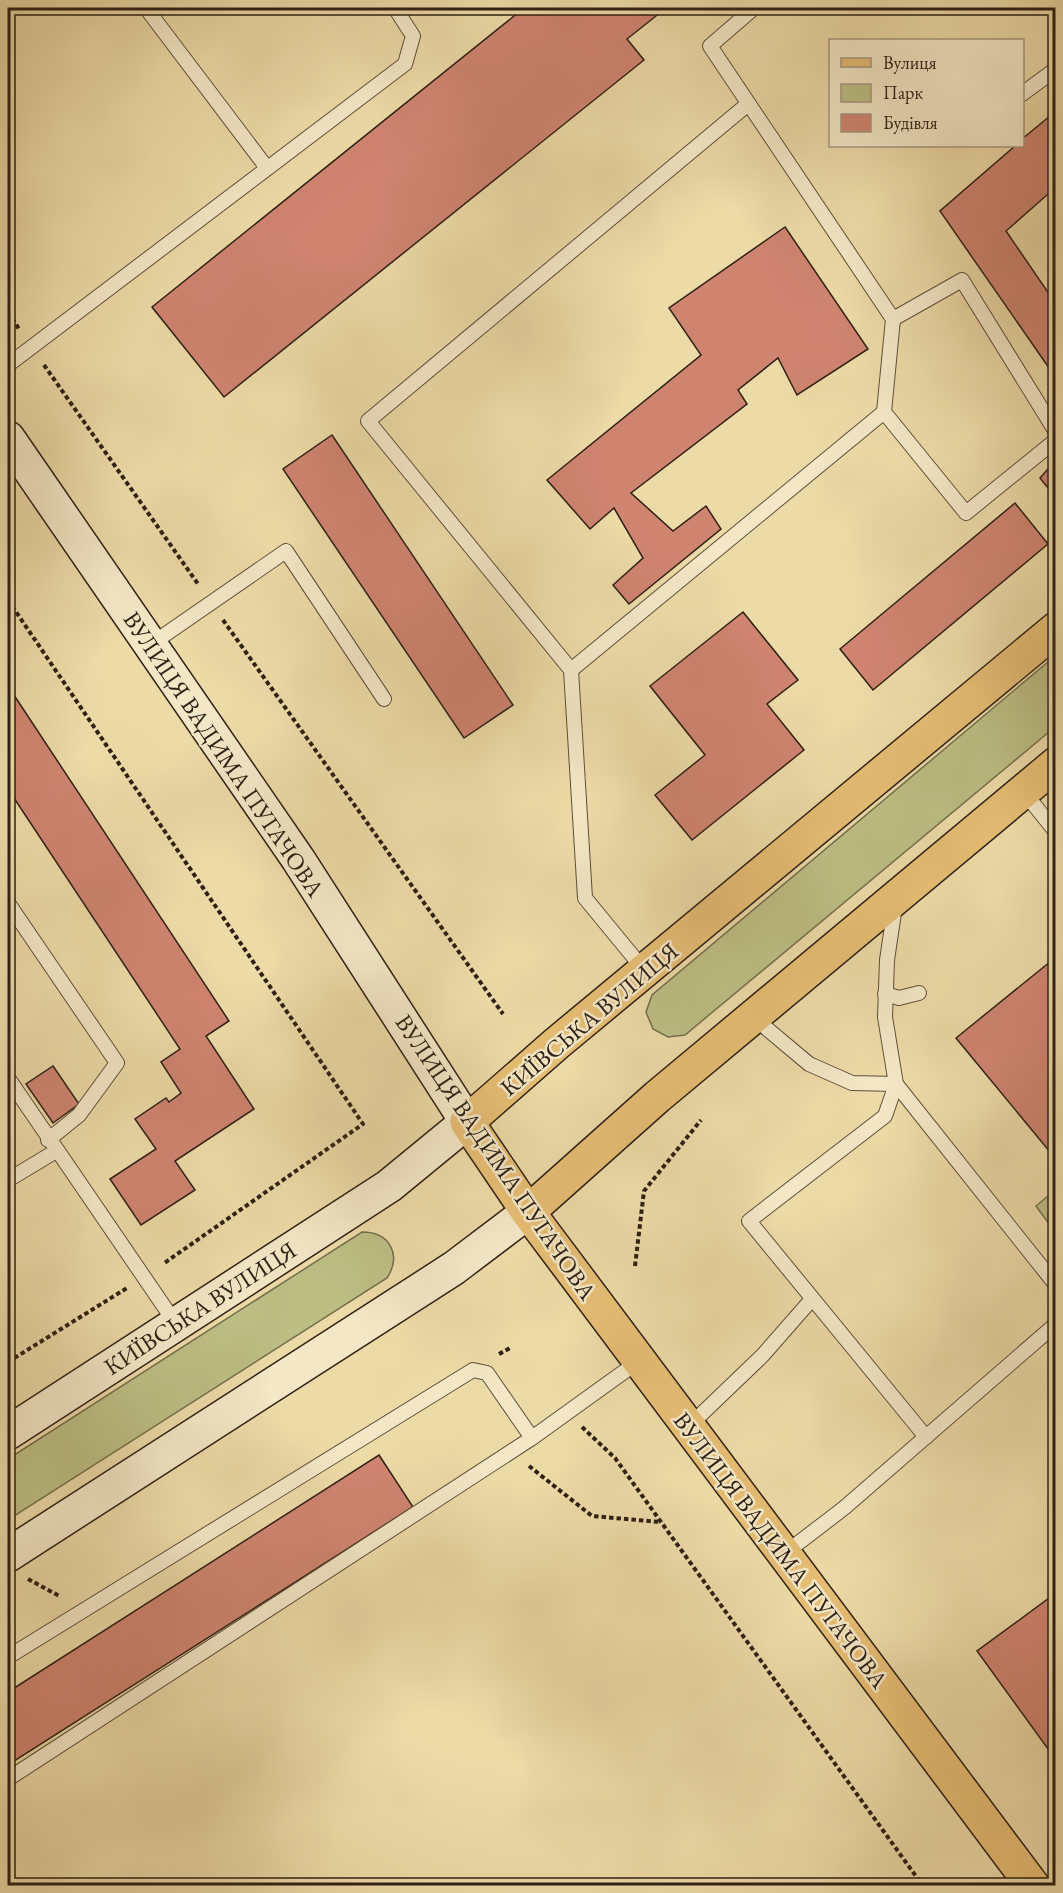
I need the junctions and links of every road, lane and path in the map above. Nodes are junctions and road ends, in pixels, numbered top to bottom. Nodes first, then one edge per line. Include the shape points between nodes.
1 (146, 8) edge
2 (395, 8) edge
3 (754, 8) edge
4 (1056, 69) edge
5 (1024, 93) edge
6 (748, 104) junction
7 (267, 168) junction
8 (8, 312) edge
9 (893, 319) junction
10 (32, 347) junction
11 (8, 365) edge
12 (884, 412) junction
13 (1056, 432) edge
14 (8, 438) edge
15 (1056, 440) edge
16 (8, 600) edge
17 (211, 603) junction
18 (1056, 629) edge
19 (150, 645) junction
20 (571, 669) junction
21 (384, 699) dead end
22 (1056, 764) edge
23 (1023, 791) junction
24 (1056, 832) edge
25 (896, 895) junction
26 (8, 903) edge
27 (645, 971) junction
28 (919, 993) dead end
29 (885, 994) junction
30 (503, 1014) dead end
31 (753, 1017) junction
32 (8, 1078) edge
33 (896, 1084) junction
34 (701, 1120) dead end
35 (467, 1122) junction
36 (52, 1146) junction
37 (8, 1180) edge
38 (528, 1212) junction
39 (635, 1266) dead end
40 (143, 1278) junction
41 (1056, 1285) edge
42 (813, 1299) junction
43 (176, 1324) junction
44 (1056, 1324) edge
45 (639, 1361) junction
46 (8, 1362) edge
47 (569, 1414) junction
48 (688, 1427) junction
49 (8, 1433) edge
50 (926, 1437) junction
51 (532, 1438) junction
52 (510, 1452) junction
53 (661, 1522) junction
54 (784, 1554) junction
55 (18, 1567) edge
56 (83, 1609) junction
57 (8, 1657) edge
58 (8, 1779) edge
59 (923, 1886) edge
60 (1033, 1886) edge

1 - 7 lane
2 - 7 lane via 413,36 405,64
3 - 6 lane via 710,46
4 - 5 lane
6 - 9 lane
6 - 20 lane via 368,421
7 - 10 lane
8 - 10 path
9 - 12 lane
9 - 13 lane via 962,280
10 - 11 lane
10 - 17 path
12 - 15 lane via 966,513
12 - 20 lane
14 - 19 main road, ВУЛИЦЯ ВАДИМА ПУГАЧОВА
16 - 40 path via 363,1124
17 - 19 lane
17 - 21 lane via 286,551
17 - 30 path
18 - 27 main road, КИЇВСЬКА ВУЛИЦЯ
19 - 35 main road, ВУЛИЦЯ ВАДИМА ПУГАЧОВА via 298,859
20 - 27 lane via 585,898
22 - 23 main road
23 - 24 lane
23 - 25 main road
25 - 29 lane
25 - 31 main road
26 - 36 lane via 117,1063
27 - 35 main road, КИЇВСЬКА ВУЛИЦЯ
28 - 29 lane via 899,998
29 - 33 lane
31 - 33 lane via 809,1064 852,1083
31 - 38 main road
32 - 36 lane
33 - 41 lane
33 - 42 lane via 885,1116 749,1221
34 - 39 path via 644,1191
35 - 38 main road, ВУЛИЦЯ ВАДИМА ПУГАЧОВА
35 - 43 main road, КИЇВСЬКА ВУЛИЦЯ via 389,1186
36 - 37 lane
36 - 40 lane
38 - 45 main road, ВУЛИЦЯ ВАДИМА ПУГАЧОВА
38 - 55 main road via 454,1268
40 - 43 lane
40 - 46 path
42 - 48 lane via 763,1355
42 - 50 lane
43 - 49 main road, КИЇВСЬКА ВУЛИЦЯ
44 - 50 lane
45 - 47 lane
45 - 48 main road, ВУЛИЦЯ ВАДИМА ПУГАЧОВА
47 - 51 lane
47 - 53 path via 615,1458
48 - 54 main road, ВУЛИЦЯ ВАДИМА ПУГАЧОВА
50 - 54 lane
51 - 52 lane
51 - 56 lane via 487,1373 473,1370
52 - 53 path via 592,1516
52 - 58 lane
53 - 59 path
54 - 60 main road, ВУЛИЦЯ ВАДИМА ПУГАЧОВА
55 - 56 path
56 - 57 lane

